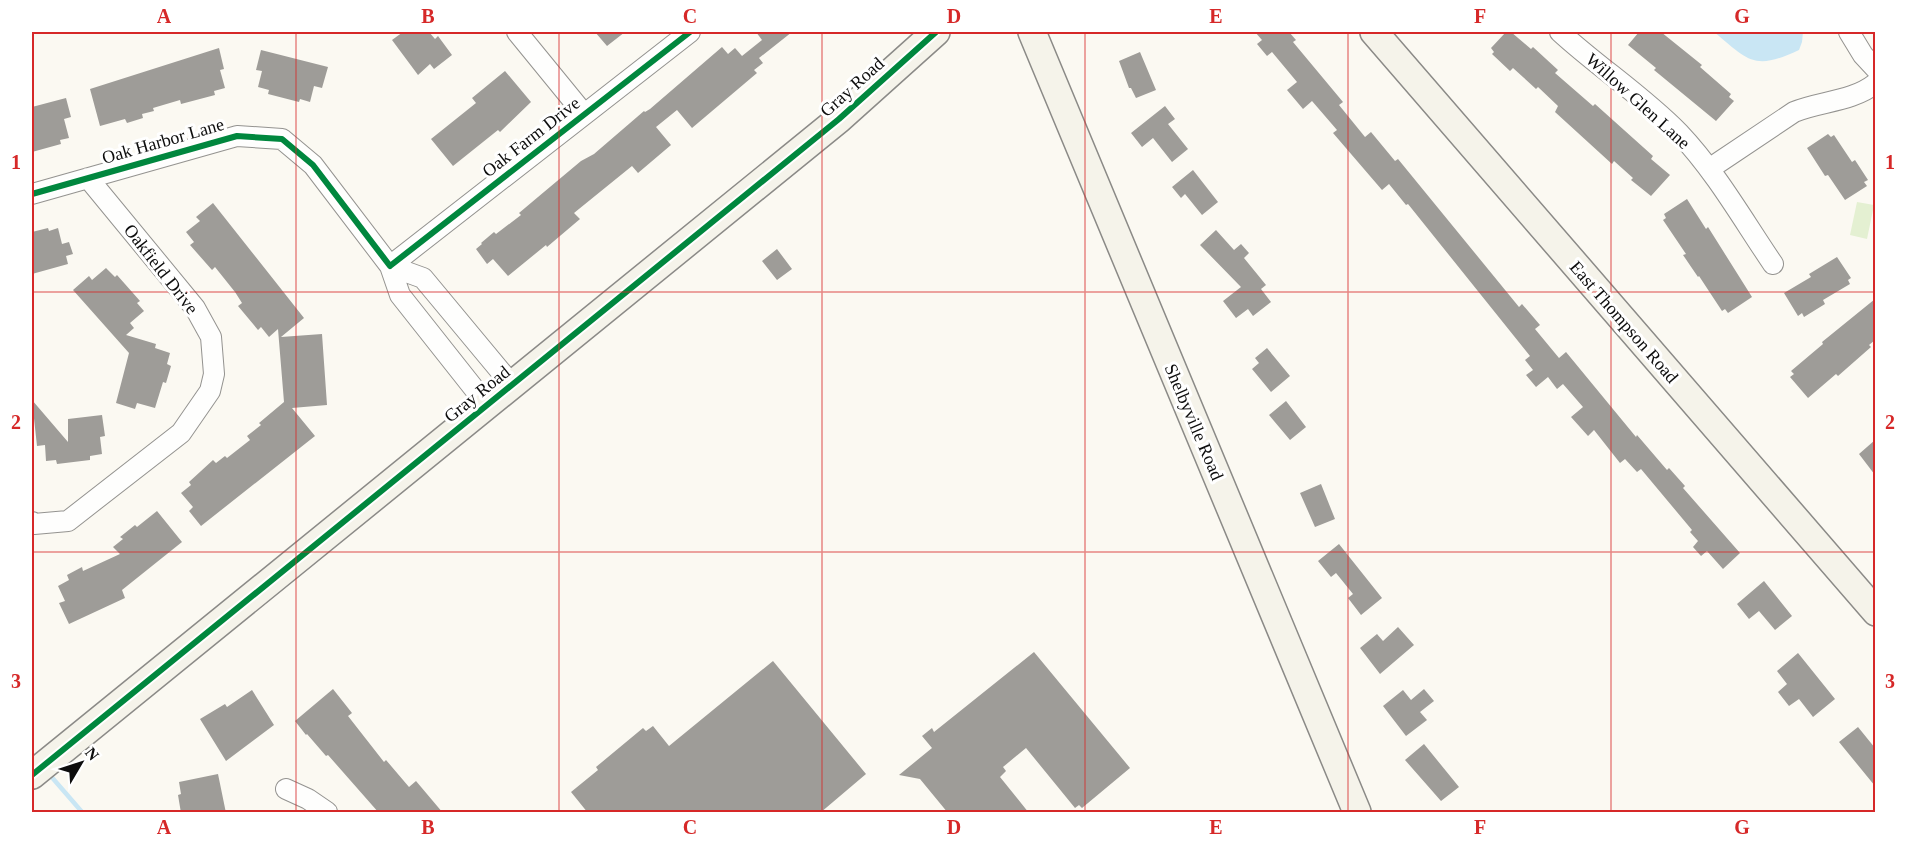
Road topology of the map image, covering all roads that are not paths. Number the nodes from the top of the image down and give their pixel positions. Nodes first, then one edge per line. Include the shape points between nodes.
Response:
1 (517, 32) edge
2 (690, 32) edge
3 (936, 32) edge
4 (1032, 32) edge
5 (1374, 32) edge
6 (1560, 32) edge
7 (1849, 32) edge
8 (1875, 69) edge
9 (1875, 83) edge
10 (584, 114) junction
11 (1708, 170) junction
12 (88, 178) junction
13 (32, 194) edge
14 (1773, 264) dead end
15 (390, 266) junction
16 (512, 385) junction
17 (487, 405) junction
18 (32, 522) edge
19 (1872, 599) edge
20 (38, 769) edge
21 (285, 789) dead end
22 (327, 813) edge
23 (1357, 813) edge

1 - 10 street
2 - 10 street, Oak Farm Drive
3 - 16 main road, Gray Road via 839,120
4 - 23 main road, Shelbyville Road
5 - 19 main road, East Thompson Road
6 - 11 street, Willow Glen Lane via 1676,131
7 - 8 street
9 - 11 street via 1857,95 1794,112
10 - 15 street, Oak Farm Drive
11 - 14 street, Willow Glen Lane
12 - 13 street, Oak Harbor Lane
12 - 15 street, Oak Harbor Lane via 237,136 282,139 313,165
12 - 18 street, Oakfield Drive via 195,308 211,337 214,374 210,391 181,433 68,521
15 - 16 street via 423,278
15 - 17 street, Oak Harbor Lane via 400,295
16 - 17 main road, Gray Road
17 - 20 main road, Gray Road
21 - 22 street via 309,799

